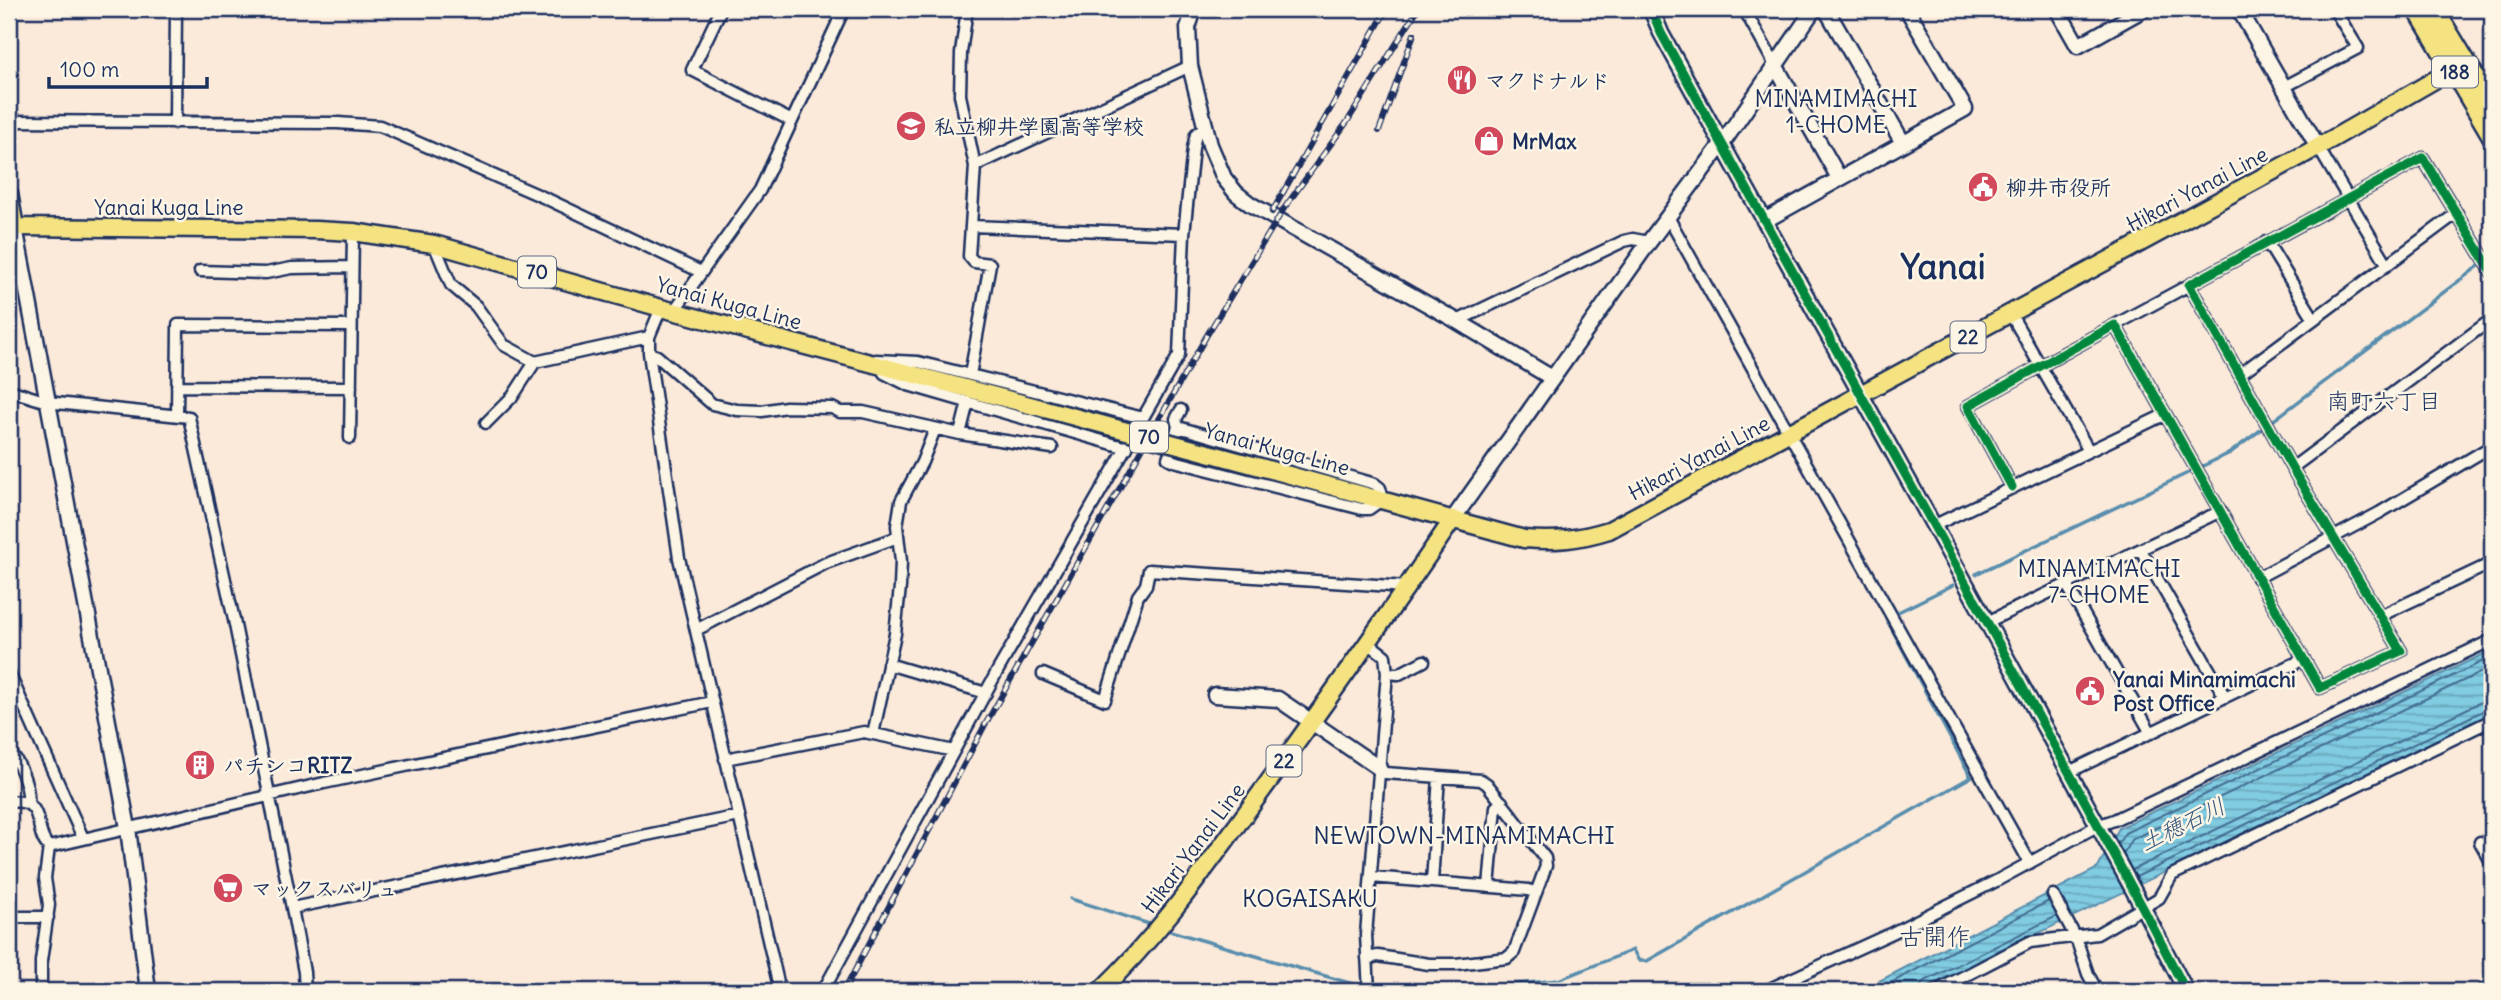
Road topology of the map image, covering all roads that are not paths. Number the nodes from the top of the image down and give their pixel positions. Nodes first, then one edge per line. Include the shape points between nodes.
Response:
1 (176, 9) edge
2 (721, 9) edge
3 (844, 9) edge
4 (967, 9) edge
5 (1194, 9) edge
6 (1651, 9) edge
7 (1744, 9) edge
8 (1814, 9) edge
9 (1826, 9) edge
10 (1907, 9) edge
11 (2057, 9) edge
12 (2141, 9) edge
13 (2239, 9) edge
14 (2334, 9) edge
15 (2417, 9) edge
16 (2434, 9) edge
17 (1775, 65) junction
18 (1190, 66) junction
19 (2460, 66) junction
20 (2284, 87) junction
21 (2492, 105) edge
22 (9, 121) edge
23 (792, 121) junction
24 (175, 124) junction
25 (1206, 126) junction
26 (2492, 136) edge
27 (1903, 143) junction
28 (1721, 144) junction
29 (2318, 147) junction
30 (975, 166) junction
31 (1839, 178) junction
32 (9, 194) edge
33 (2350, 198) junction
34 (2457, 213) junction
35 (1668, 218) junction
36 (1764, 221) junction
37 (971, 226) junction
38 (15, 227) junction
39 (353, 232) junction
40 (1184, 234) junction
41 (1649, 242) junction
42 (2267, 242) junction
43 (434, 244) junction
44 (2387, 264) junction
45 (351, 267) junction
46 (200, 271) dead end
47 (701, 272) junction
48 (2492, 272) edge
49 (2189, 285) junction
50 (668, 309) junction
51 (2010, 313) junction
52 (2314, 319) junction
53 (2492, 319) edge
54 (1457, 321) junction
55 (2115, 325) junction
56 (351, 326) junction
57 (649, 337) junction
58 (649, 353) junction
59 (865, 361) junction
60 (535, 362) junction
61 (2040, 366) junction
62 (2240, 374) junction
63 (970, 375) junction
64 (1552, 378) junction
65 (177, 386) junction
66 (351, 387) junction
67 (9, 390) edge
68 (1860, 395) junction
69 (47, 401) junction
70 (968, 401) junction
71 (1086, 404) junction
72 (1181, 410) dead end
73 (177, 415) junction
74 (2164, 415) junction
75 (1143, 418) junction
76 (486, 423) dead end
77 (1178, 427) junction
78 (935, 429) junction
79 (960, 433) junction
80 (1079, 433) junction
81 (1789, 433) junction
82 (350, 438) dead end
83 (2492, 446) edge
84 (1052, 448) dead end
85 (1127, 448) junction
86 (2089, 451) junction
87 (2292, 468) junction
88 (2012, 487) junction
89 (1383, 499) junction
90 (2221, 511) junction
91 (1453, 519) junction
92 (1933, 526) junction
93 (2334, 536) junction
94 (898, 537) junction
95 (2141, 550) junction
96 (2492, 564) edge
97 (2257, 578) junction
98 (2067, 585) junction
99 (1407, 587) junction
100 (2380, 616) junction
101 (1987, 622) junction
102 (696, 630) junction
103 (2492, 640) edge
104 (1367, 642) junction
105 (2304, 659) junction
106 (1424, 661) dead end
107 (888, 664) junction
108 (9, 673) edge
109 (1387, 673) junction
110 (1043, 674) dead end
111 (985, 693) junction
112 (1215, 695) dead end
113 (2225, 697) junction
114 (712, 702) junction
115 (2492, 720) edge
116 (1313, 721) junction
117 (2151, 733) junction
118 (873, 734) junction
119 (9, 751) edge
120 (954, 751) junction
121 (725, 759) junction
122 (1379, 768) junction
123 (2068, 772) junction
124 (1439, 777) junction
125 (269, 795) junction
126 (9, 802) edge
127 (1502, 802) junction
128 (28, 804) junction
129 (738, 817) junction
130 (2097, 826) junction
131 (128, 828) junction
132 (83, 838) junction
133 (2480, 842) dead end
134 (49, 847) junction
135 (2030, 863) junction
136 (2492, 863) edge
137 (1371, 877) junction
138 (1432, 882) junction
139 (1489, 887) junction
140 (1536, 893) junction
141 (2053, 895) dead end
142 (292, 908) junction
143 (2144, 908) junction
144 (9, 917) edge
145 (47, 917) junction
146 (2076, 938) junction
147 (1367, 958) junction
148 (2492, 985) edge
149 (1369, 988) edge
150 (41, 991) edge
151 (148, 991) edge
152 (305, 991) edge
153 (780, 991) edge
154 (823, 991) edge
155 (1100, 991) edge
156 (1765, 991) edge
157 (1936, 991) edge
158 (2097, 991) edge
159 (2186, 991) edge
160 (2482, 991) edge

1 - 24 street
2 - 23 street via 692,70
3 - 23 street
4 - 30 street via 960,94
5 - 18 street via 1188,28
6 - 28 street
7 - 17 street
8 - 17 street
9 - 27 street
10 - 27 street via 1965,109
11 - 12 street via 2078,46
13 - 20 street
14 - 20 street via 2358,48
15 - 19 highway, 188
16 - 19 highway, 188
17 - 28 street
17 - 31 street
18 - 25 street
18 - 30 street
19 - 21 highway, 188
19 - 26 highway, 188
19 - 29 main road, Hikari Yanai Line / 22
20 - 29 street
22 - 24 street
23 - 47 street via 760,190
24 - 47 street via 380,126
25 - 40 street via 1196,134 1193,148
25 - 54 street via 1224,178 1250,204
27 - 31 street
28 - 35 street
28 - 36 street
29 - 33 street
29 - 51 main road, Hikari Yanai Line / 22
30 - 37 street
31 - 36 street
32 - 38 main road
33 - 34 street via 2423,158
33 - 42 street
33 - 44 street
34 - 44 street
34 - 48 street
35 - 41 street
35 - 81 street
36 - 68 street
37 - 40 street
37 - 63 street via 969,256 974,262 990,264
38 - 39 main road, Yanai Kuga Line / 70
38 - 69 street
39 - 43 main road, Yanai Kuga Line / 70
39 - 45 street
40 - 75 street via 1179,355
41 - 54 street via 1624,241
41 - 64 street
42 - 49 street
42 - 52 street
43 - 50 main road, Yanai Kuga Line / 70
43 - 60 street via 451,285 476,306 504,345
44 - 52 street
45 - 46 street via 266,273
45 - 56 street
47 - 50 street
49 - 55 street
49 - 62 street
50 - 57 street
50 - 59 main road, Yanai Kuga Line / 70
51 - 61 street
51 - 68 main road, Hikari Yanai Line / 22
52 - 62 street
53 - 87 street
54 - 64 street
55 - 61 street
55 - 74 street
56 - 65 street via 178,325
56 - 66 street
57 - 58 street
57 - 60 street
58 - 78 street via 712,404 737,411 832,408
58 - 102 street via 679,558
59 - 63 street via 918,362
59 - 70 street via 908,385
59 - 89 main road, Yanai Kuga Line / 70, bridge
60 - 76 street via 513,396
61 - 86 street
61 - 88 street via 1968,406
62 - 87 street
63 - 71 street
64 - 91 street
65 - 66 street
65 - 73 street
66 - 82 street
67 - 69 street
68 - 81 main road, Hikari Yanai Line / 22
68 - 92 street
69 - 73 street
69 - 131 street
70 - 79 street
70 - 80 street
71 - 75 street
71 - 80 street
72 - 77 street
73 - 125 street via 189,417
74 - 86 street
74 - 90 street
75 - 85 street
77 - 89 street via 1375,484
77 - 89 street via 1168,458 1174,461 1362,509
78 - 79 street
78 - 94 street via 901,501
79 - 84 street
80 - 85 street
81 - 91 main road, Hikari Yanai Line / 22 via 1620,524 1588,536 1550,541 1524,538
81 - 135 street
83 - 93 street
85 - 111 street
86 - 88 street
87 - 93 street
88 - 92 street
89 - 91 main road, Yanai Kuga Line / 70
90 - 95 street
90 - 97 street
91 - 99 main road, Hikari Yanai Line / 22
92 - 101 street
93 - 97 street
93 - 100 street
94 - 102 street via 826,564
94 - 107 street via 900,587
95 - 98 street
95 - 113 street
96 - 100 street
97 - 105 street
98 - 101 street
98 - 117 street
99 - 104 main road, Hikari Yanai Line / 22
99 - 110 street via 1149,569 1105,700
100 - 105 street via 2401,651 2320,688
101 - 123 street
102 - 114 street
103 - 130 street
104 - 109 street via 1385,656
104 - 116 main road, Hikari Yanai Line / 22
105 - 113 street
106 - 109 street via 1399,674
107 - 111 street
107 - 118 street
108 - 132 street
109 - 122 street
111 - 120 street
112 - 116 street via 1278,699
113 - 117 street
114 - 121 street
114 - 125 street
115 - 143 street via 2172,875 2159,898
116 - 122 street
116 - 155 main road, Hikari Yanai Line / 22 via 1160,928
117 - 123 street
118 - 120 street
118 - 121 street
119 - 128 street via 17,761
120 - 154 street
121 - 129 street
122 - 124 street
122 - 137 street
123 - 130 street
124 - 127 street via 1481,780
124 - 138 street
125 - 131 street
125 - 142 street
126 - 128 street
127 - 139 street via 1496,807
127 - 140 street via 1545,858
128 - 134 street via 40,820
129 - 142 street
129 - 153 street
130 - 135 street
130 - 143 street
131 - 132 street
131 - 151 street
132 - 134 street
133 - 136 street
134 - 145 street
135 - 156 street
137 - 138 street
137 - 147 street
138 - 139 street
139 - 140 street
140 - 147 street via 1514,952 1507,958 1429,964
141 - 146 street
142 - 152 street
143 - 146 street via 2097,934
143 - 159 street
144 - 145 street
145 - 150 street
146 - 157 street via 2030,942
146 - 158 street
147 - 149 street
148 - 160 street

